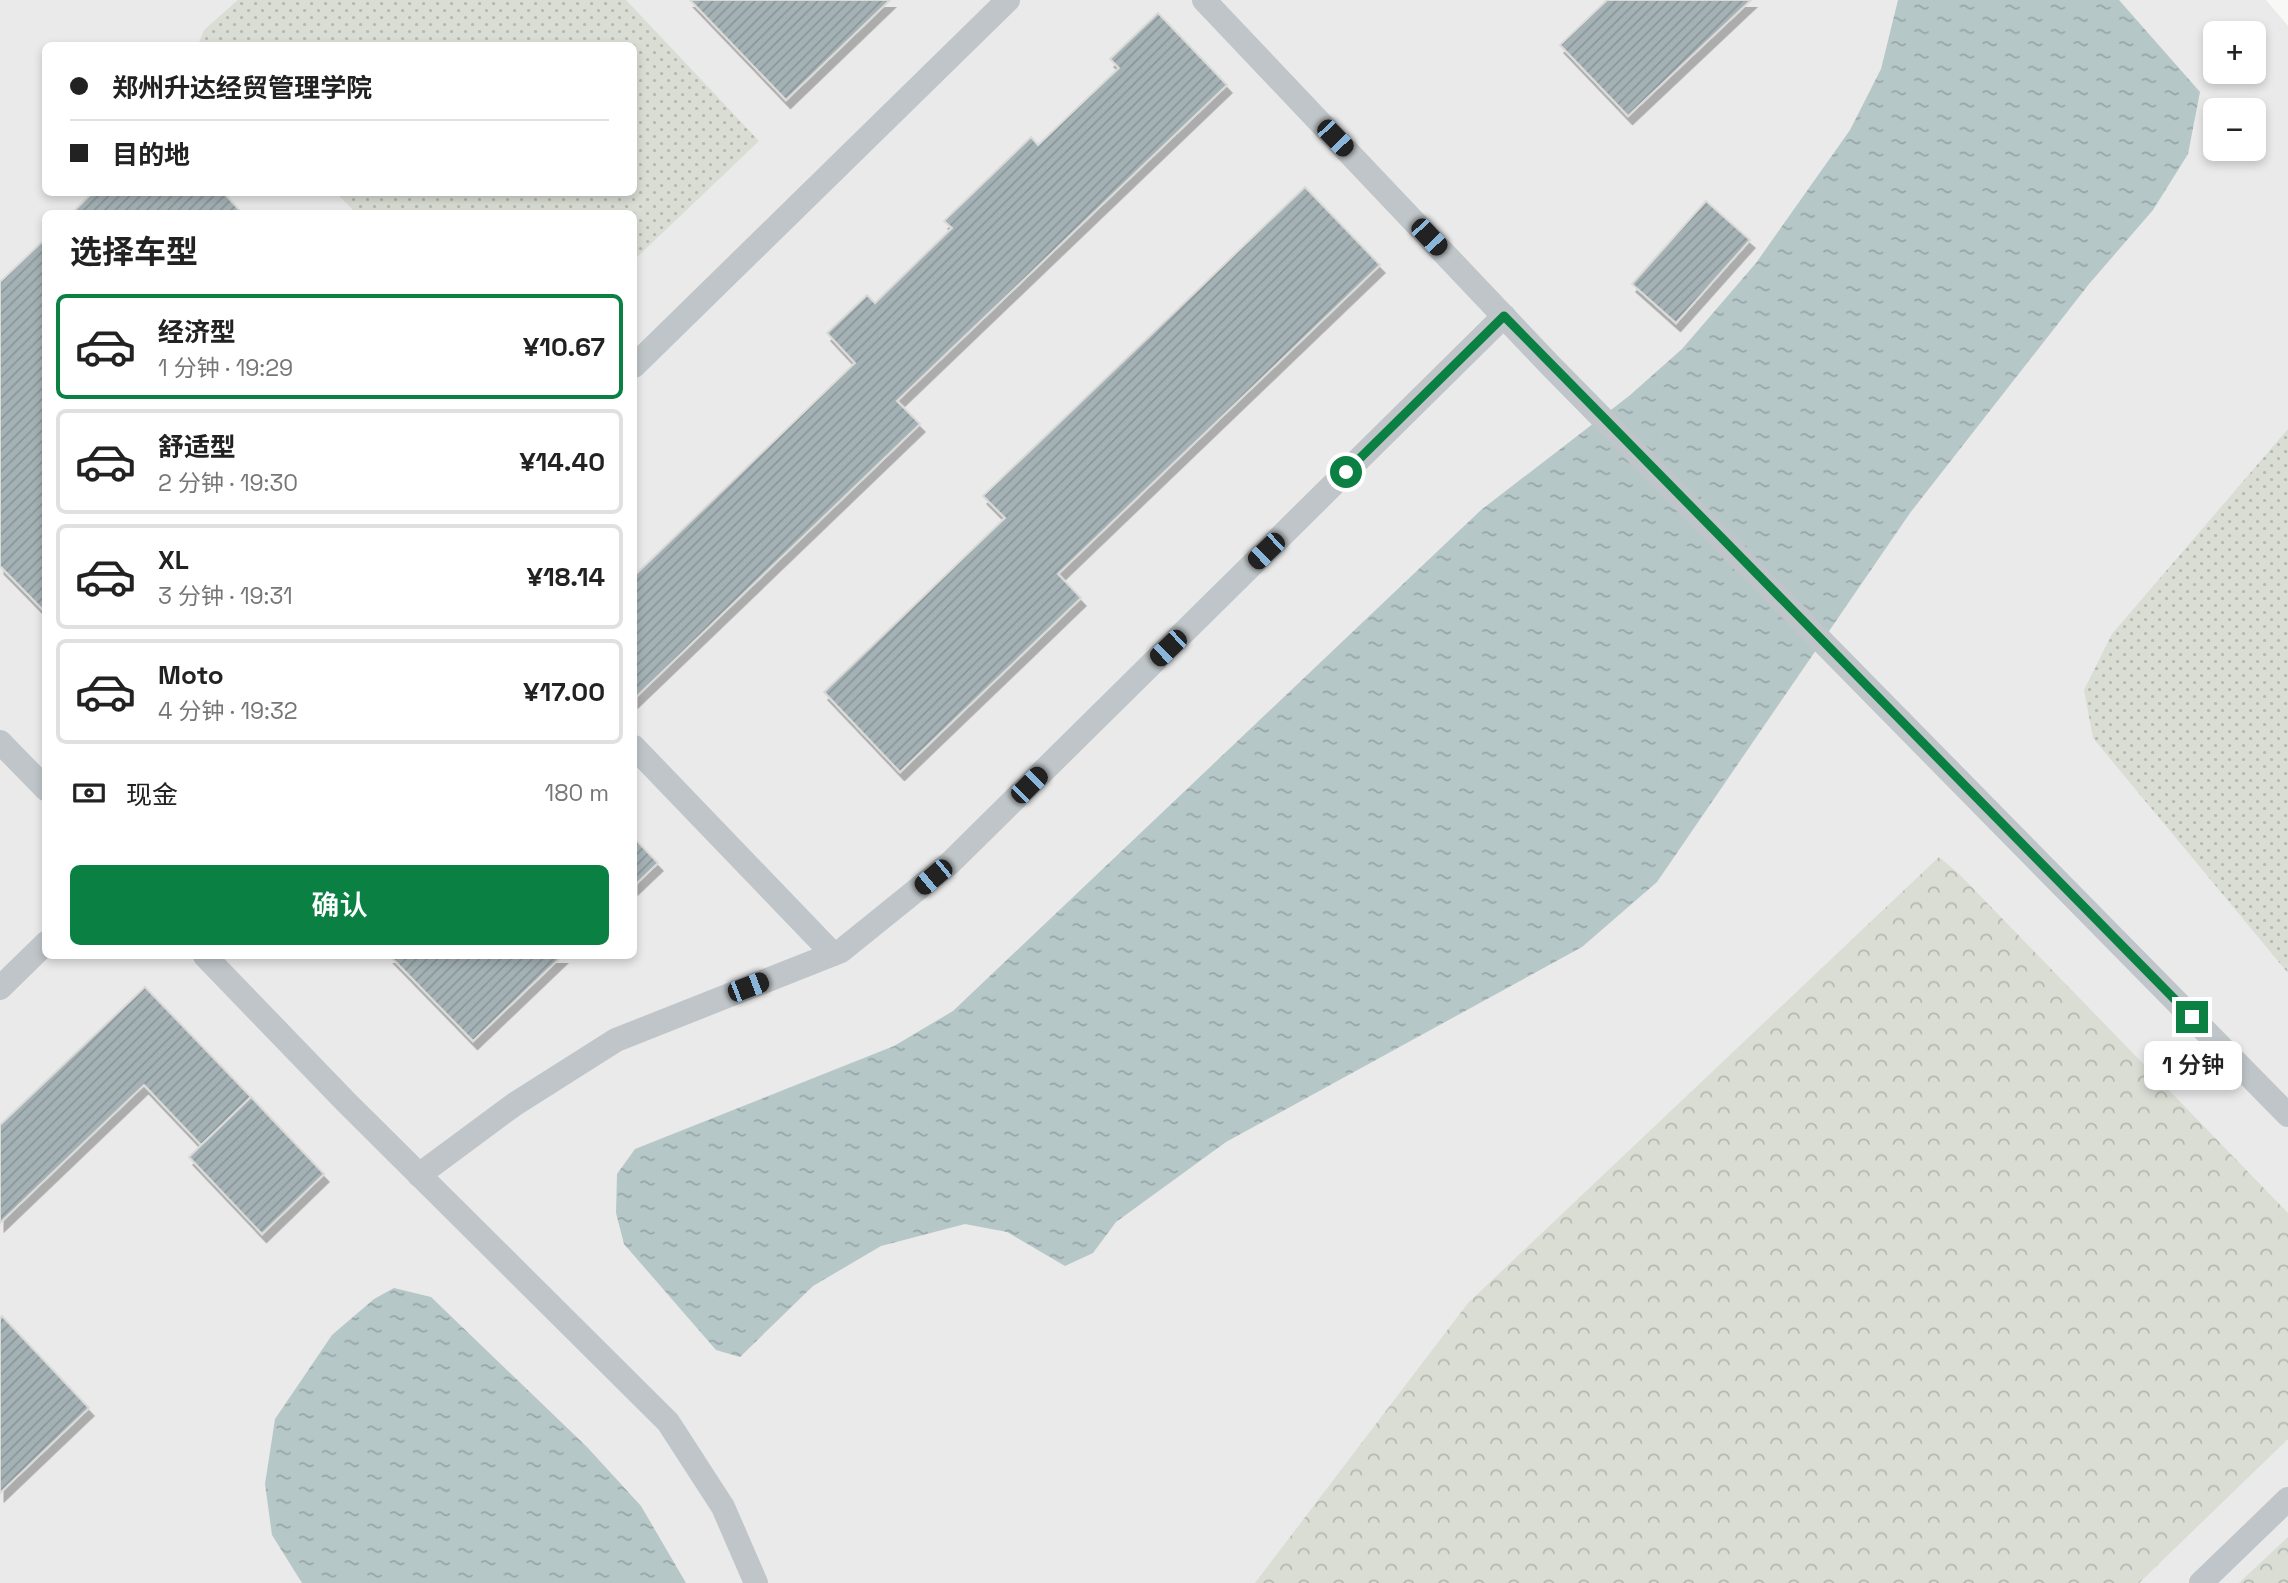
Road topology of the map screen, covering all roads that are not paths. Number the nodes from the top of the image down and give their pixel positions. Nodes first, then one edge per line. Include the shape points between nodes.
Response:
1 (1007, 0) edge
2 (1204, 0) edge
3 (1504, 316) junction
4 (637, 363) edge
5 (0, 742) edge
6 (637, 750) edge
7 (42, 785) edge
8 (42, 947) edge
9 (833, 954) junction
10 (208, 959) edge
11 (0, 988) edge
12 (2288, 1115) edge
13 (419, 1175) junction
14 (2288, 1499) edge
15 (756, 1583) edge
16 (2201, 1583) edge

1 - 4 lane
2 - 3 lane
3 - 9 lane via 950,863
3 - 12 lane
5 - 7 lane
6 - 9 lane
8 - 11 lane
9 - 13 lane via 616,1040 515,1104
10 - 13 lane
13 - 15 lane via 668,1422 723,1507
14 - 16 lane

